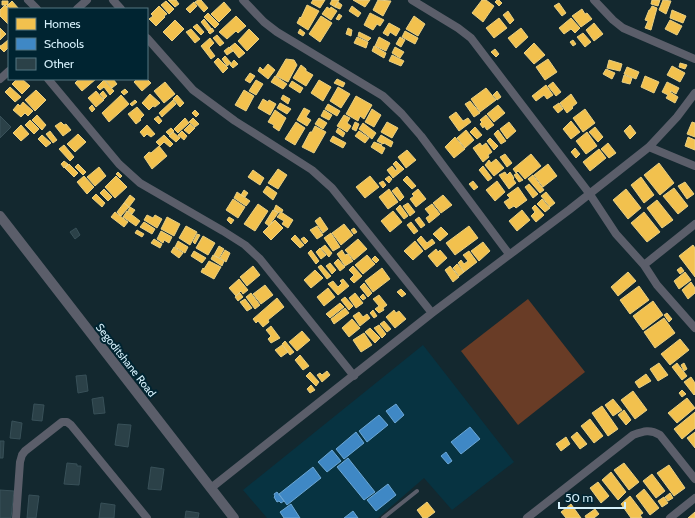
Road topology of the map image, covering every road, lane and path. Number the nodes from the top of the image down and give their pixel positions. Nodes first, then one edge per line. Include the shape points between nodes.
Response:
1 (28, 0) edge
2 (87, 0) edge
3 (113, 0) edge
4 (243, 0) edge
5 (412, 0) edge
6 (594, 0) edge
7 (36, 8) edge
8 (78, 8) edge
9 (120, 8) edge
10 (148, 39) edge
11 (695, 59) edge
12 (8, 72) edge
13 (0, 79) edge
14 (49, 80) edge
15 (694, 97) edge
16 (649, 147) junction
17 (695, 166) edge
18 (589, 193) junction
19 (0, 216) edge
20 (695, 224) edge
21 (509, 254) junction
22 (644, 265) junction
23 (432, 313) junction
24 (695, 328) edge
25 (354, 376) junction
26 (695, 479) edge
27 (212, 488) junction
28 (417, 491) dead end
29 (695, 498) edge
30 (16, 518) edge
31 (147, 518) edge
32 (234, 518) edge
33 (383, 518) edge
34 (527, 518) edge
35 (670, 518) edge

1 - 7 street
2 - 8 street
3 - 9 street
4 - 21 street via 277,32 383,96 402,114
5 - 18 street via 471,38
6 - 11 street via 623,28
10 - 23 street via 193,90 235,121 312,170 332,188
12 - 13 street
14 - 25 street via 119,164 140,183 245,245 260,259
15 - 16 street
16 - 17 street
16 - 18 street
18 - 21 street
18 - 22 street via 616,234
19 - 27 street, Segoditshane Road
20 - 22 street
21 - 23 street
22 - 24 street via 658,286
23 - 25 street
25 - 27 street
26 - 34 street via 660,435 646,430 633,435
27 - 32 street, Segoditshane Road
28 - 33 lane
29 - 35 street
30 - 31 street via 22,455 25,450 64,422 72,425

